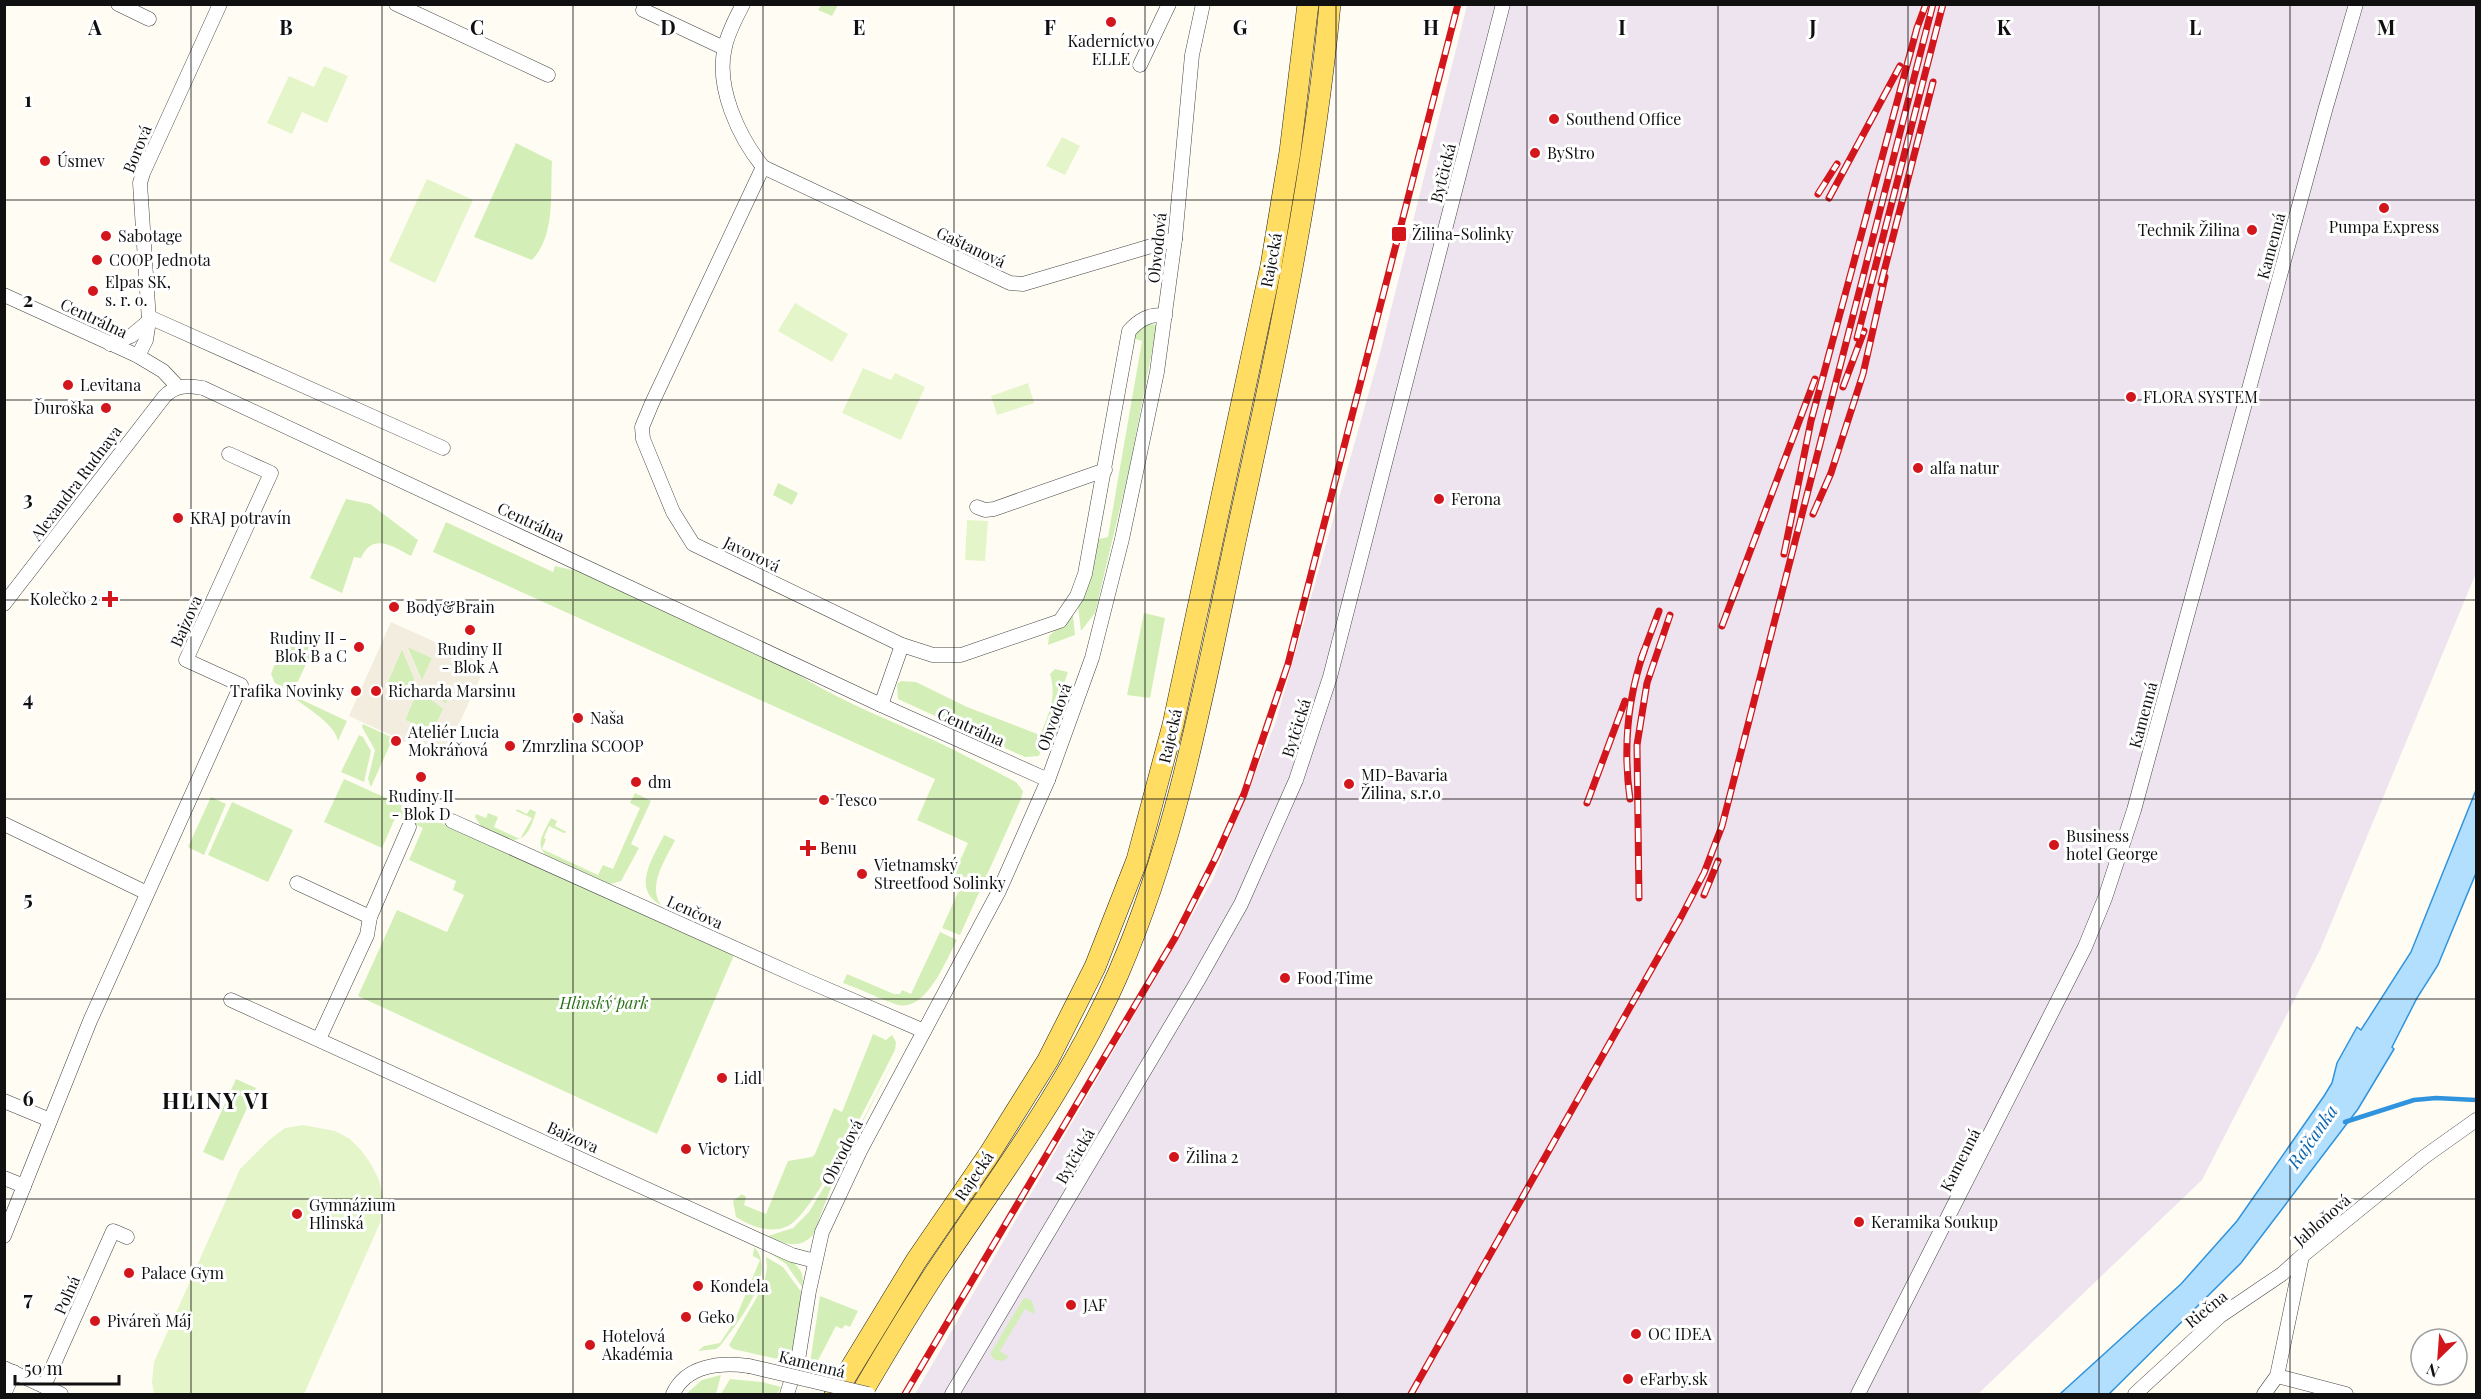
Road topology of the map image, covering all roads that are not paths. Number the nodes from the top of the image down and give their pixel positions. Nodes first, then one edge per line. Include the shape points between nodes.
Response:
1 (118, 4) edge
2 (220, 4) edge
3 (396, 4) edge
4 (742, 4) edge
5 (1169, 4) edge
6 (1203, 4) edge
7 (1308, 4) edge
8 (1330, 4) edge
9 (1503, 4) edge
10 (2356, 4) edge
11 (643, 10) dead end
12 (149, 19) dead end
13 (724, 48) junction
14 (1140, 65) dead end
15 (548, 75) dead end
16 (763, 167) junction
17 (1175, 239) junction
18 (4, 295) edge
19 (1166, 316) junction
20 (149, 319) junction
21 (110, 344) junction
22 (138, 356) junction
23 (178, 387) junction
24 (442, 447) dead end
25 (229, 454) dead end
26 (1105, 470) junction
27 (977, 507) dead end
28 (4, 604) edge
29 (902, 645) junction
30 (881, 705) junction
31 (1048, 780) junction
32 (452, 821) dead end
33 (4, 824) edge
34 (409, 827) dead end
35 (297, 883) dead end
36 (147, 893) junction
37 (370, 916) junction
38 (231, 1000) dead end
39 (924, 1031) junction
40 (319, 1040) junction
41 (4, 1101) edge
42 (50, 1120) junction
43 (2476, 1120) edge
44 (4, 1178) edge
45 (24, 1186) junction
46 (4, 1236) edge
47 (127, 1237) dead end
48 (2302, 1256) junction
49 (815, 1261) junction
50 (9, 1370) edge
51 (2277, 1376) junction
52 (44, 1386) junction
53 (4, 1394) edge
54 (61, 1395) edge
55 (673, 1395) edge
56 (787, 1395) edge
57 (835, 1395) edge
58 (861, 1395) edge
59 (868, 1395) edge
60 (952, 1395) edge
61 (1857, 1395) edge
62 (2135, 1395) edge
63 (2264, 1395) edge
64 (2346, 1395) edge

1 - 12 street
2 - 20 street, Borová via 140,183
3 - 15 street
4 - 13 street, Gaštanová
5 - 14 street
6 - 17 street, Obvodová via 1192,55
7 - 57 main road, Rajecká via 1271,266 1173,725 1137,860 1095,966 1048,1060 899,1287
8 - 58 main road, Rajecká via 1293,272 1194,732 1159,867 1117,975 1068,1071 1007,1170 897,1332
9 - 60 street, Bytčická via 1330,677 1296,780 1219,944
10 - 61 street, Kamenná via 2134,810 2105,898 2040,1038
11 - 13 street
13 - 16 street, Gaštanová via 724,87 746,146
16 - 17 street, Gaštanová via 1010,283 1023,284
16 - 29 street, Javorová via 652,404 642,427 643,439 673,512 693,544
17 - 19 street, Obvodová
18 - 21 street, Centrálna
19 - 26 street, Javorová via 1156,314 1139,321 1129,331
19 - 31 street, Obvodová via 1142,450 1104,612 1079,698
20 - 21 street via 131,336
20 - 22 street, Borová via 146,340
20 - 24 street
21 - 22 street, Centrálna
22 - 23 street, Centrálna via 163,371
23 - 28 street, Alexandra Rudnaya via 150,413
23 - 30 street, Centrálna via 203,388 219,394
25 - 36 street, Bajzova via 271,473 186,660 241,685
26 - 27 street via 994,509
26 - 29 street, Javorová via 1085,574 1077,596 1060,621 961,655 933,655
29 - 30 street
30 - 31 street, Centrálna
31 - 39 street, Obvodová via 986,918
32 - 39 street, Lenčova
33 - 36 street
34 - 37 street
35 - 37 street
36 - 42 street, Bajzova
37 - 40 street via 367,935
38 - 40 street, Bajzova
39 - 49 street, Obvodová via 835,1202
40 - 49 street, Bajzova via 772,1246
41 - 42 street
42 - 45 street, Bajzova
43 - 48 street, Jabloňová via 2424,1156
44 - 45 street
45 - 46 street, Bajzova
47 - 52 street, Poľná via 113,1231
48 - 51 street, Jabloňová
48 - 62 street, Riečna via 2220,1316
49 - 56 street, Obvodová via 798,1360
50 - 52 street
50 - 53 street
51 - 63 street, Jabloňová
51 - 64 street
52 - 54 street
55 - 59 street, Kamenná, bridge via 683,1380 723,1364 749,1366

